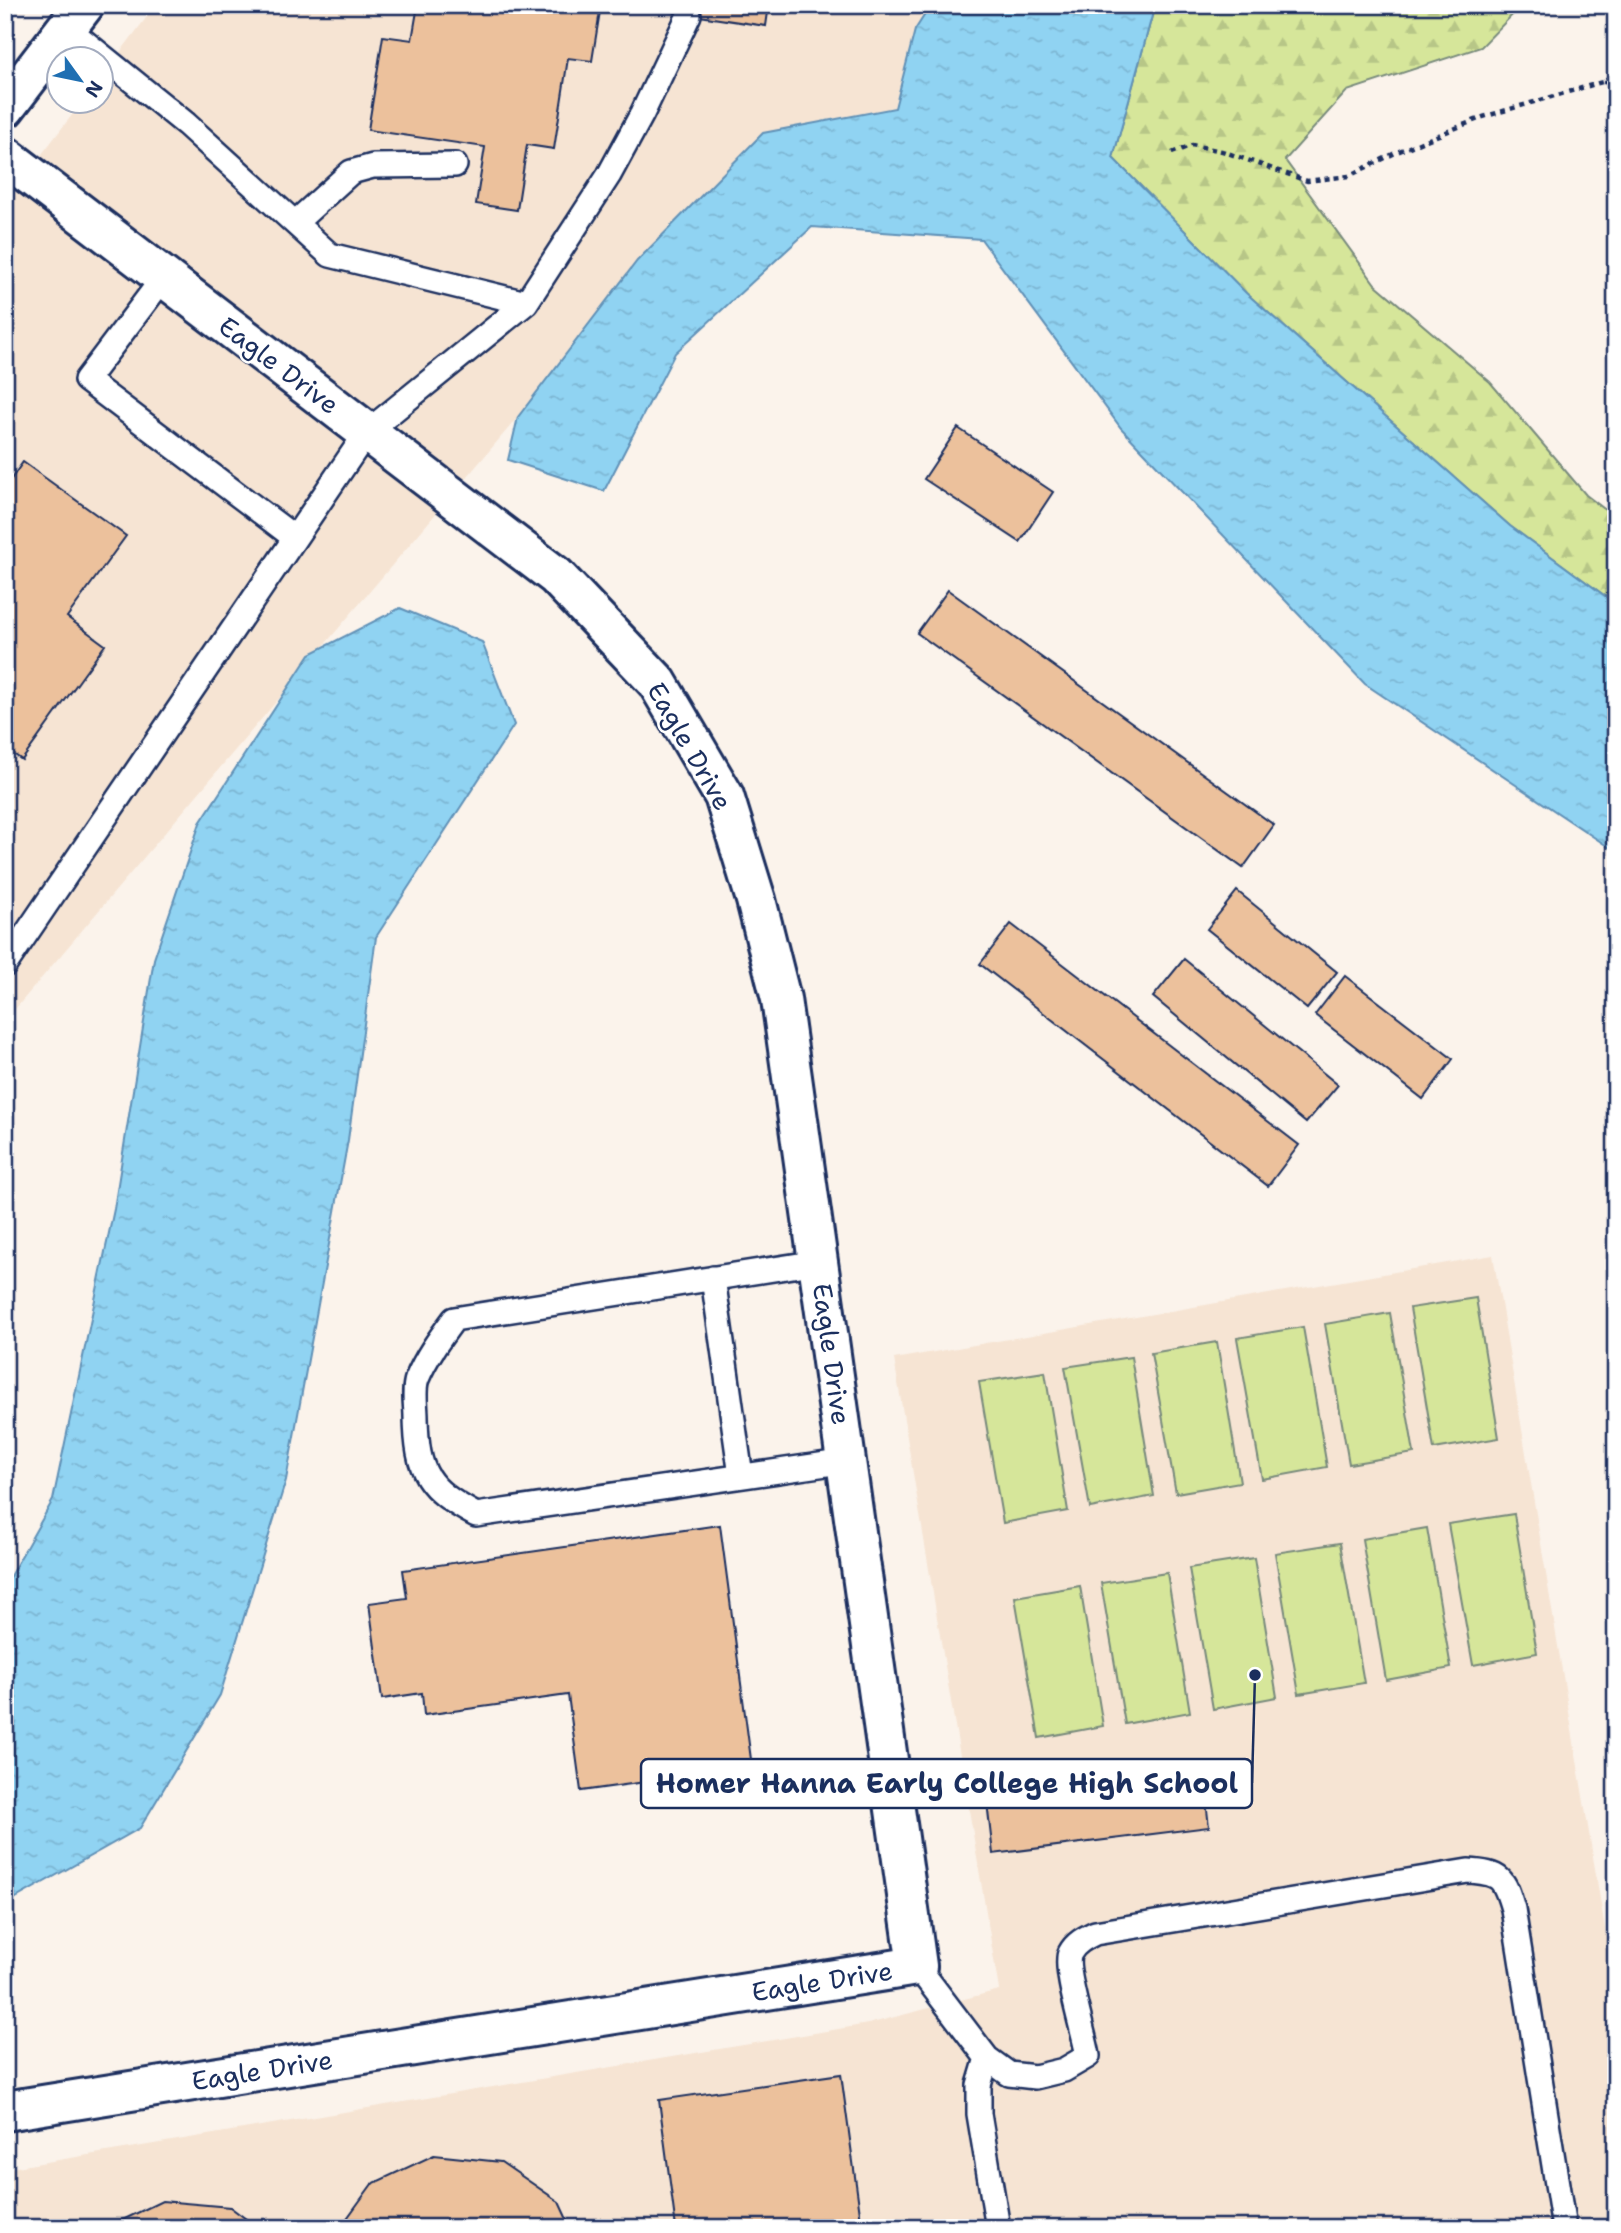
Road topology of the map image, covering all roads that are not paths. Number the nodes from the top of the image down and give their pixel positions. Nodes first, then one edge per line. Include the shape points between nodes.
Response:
1 (689, 15) dead end
2 (75, 16) edge
3 (5, 108) edge
4 (5, 156) edge
5 (454, 165) dead end
6 (296, 222) junction
7 (163, 277) junction
8 (526, 303) junction
9 (368, 432) junction
10 (295, 538) junction
11 (5, 965) edge
12 (818, 1262) junction
13 (713, 1278) junction
14 (847, 1461) junction
15 (741, 1476) junction
16 (917, 1966) junction
17 (988, 2058) junction
18 (5, 2111) edge
19 (998, 2228) edge
20 (1564, 2228) edge

1 - 8 lane via 609,175
2 - 3 street
2 - 6 lane
4 - 7 street, Eagle Drive
5 - 6 lane via 373,166 351,172
6 - 8 lane via 330,255
7 - 9 street, Eagle Drive
7 - 10 lane via 86,380
8 - 9 lane
9 - 10 lane
9 - 12 street, Eagle Drive via 556,576 657,682 724,796 781,999
10 - 11 lane
12 - 13 lane
12 - 14 street, Eagle Drive
13 - 15 lane
13 - 15 lane via 454,1319 415,1382 416,1448 427,1480 450,1501 476,1515
14 - 15 lane
14 - 16 street, Eagle Drive
16 - 17 lane
16 - 18 street, Eagle Drive
17 - 19 lane via 979,2085 979,2114
17 - 20 lane via 1009,2074 1035,2077 1063,2070 1088,2056 1069,1955 1080,1941 1095,1933 1468,1871 1491,1873 1506,1885 1513,1909

